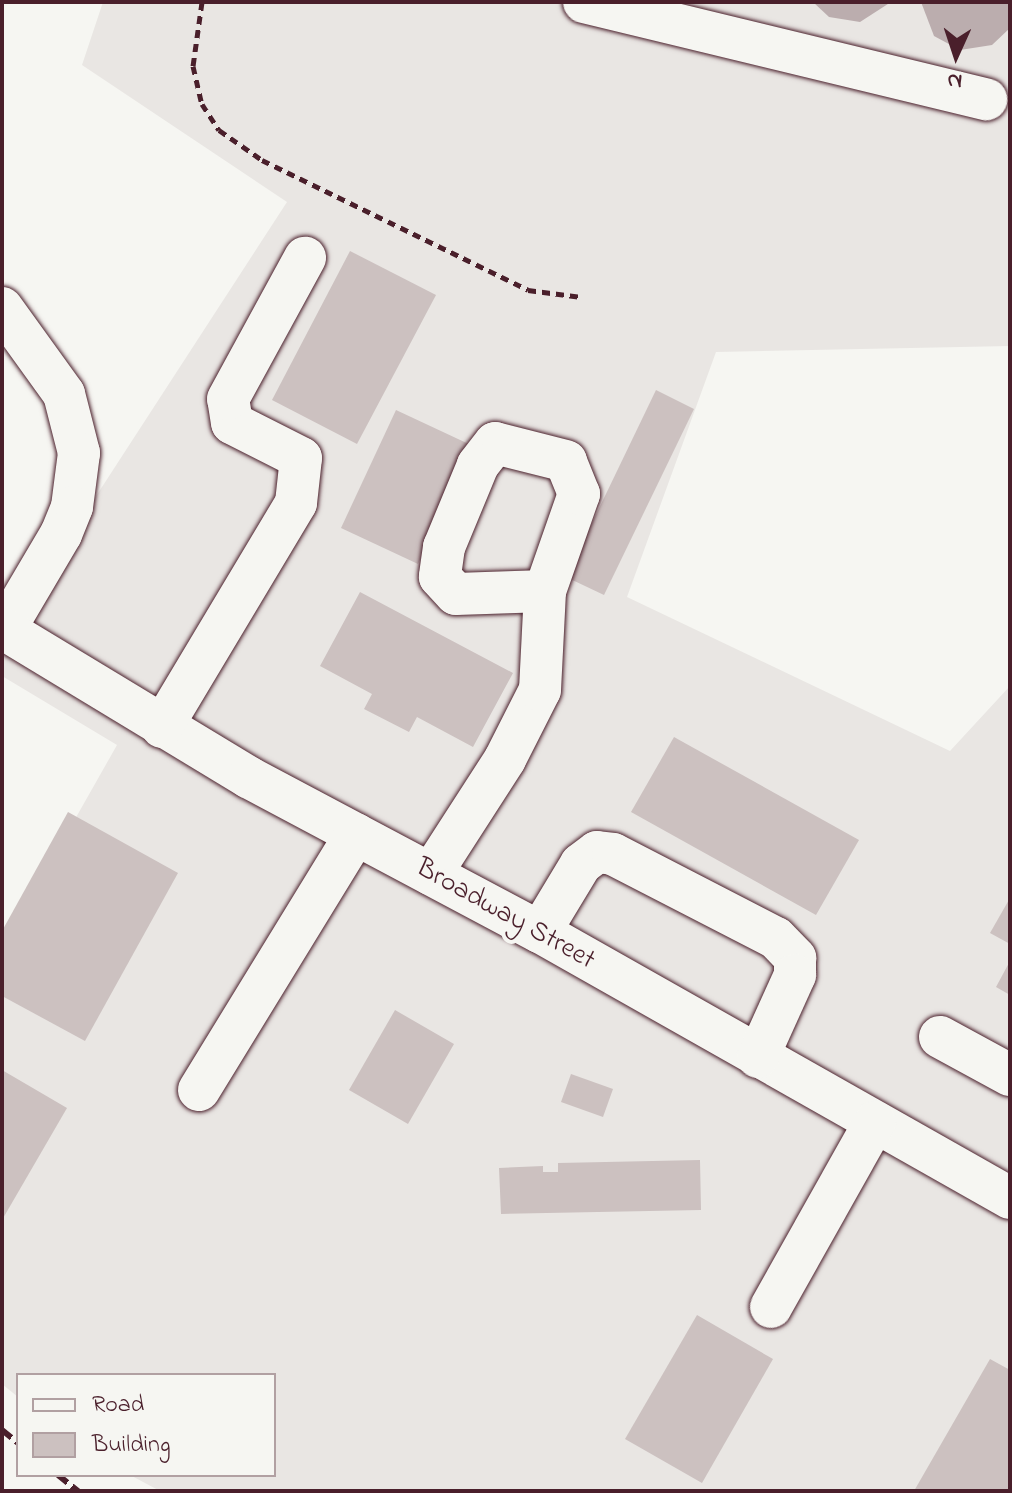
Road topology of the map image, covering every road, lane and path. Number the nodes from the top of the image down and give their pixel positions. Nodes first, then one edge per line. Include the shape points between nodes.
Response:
1 (202, 2) edge
2 (584, 2) edge
3 (986, 99) dead end
4 (305, 258) dead end
5 (582, 297) dead end
6 (2, 308) edge
7 (545, 591) dead end
8 (3, 628) edge
9 (162, 727) junction
10 (356, 834) junction
11 (431, 874) junction
12 (540, 932) junction
13 (940, 1037) dead end
14 (758, 1057) junction
15 (1010, 1075) edge
16 (199, 1090) dead end
17 (875, 1122) junction
18 (1010, 1198) edge
19 (771, 1307) dead end

1 - 5 path via 193,66 202,104 219,130 262,160 528,290
2 - 3 street
4 - 9 street via 228,399 232,423 301,458 296,503
6 - 8 street via 64,394 79,453 72,507 61,534
7 - 11 street via 540,690 505,759
8 - 9 street, Broadway Street
9 - 10 street, Broadway Street
10 - 11 street, Broadway Street
10 - 16 street
11 - 12 street, Broadway Street
12 - 14 street, Broadway Street
12 - 14 street via 581,864 597,852 613,854 776,938 795,958 795,975
13 - 15 street
14 - 17 street, Broadway Street
17 - 18 street, Broadway Street
17 - 19 street

